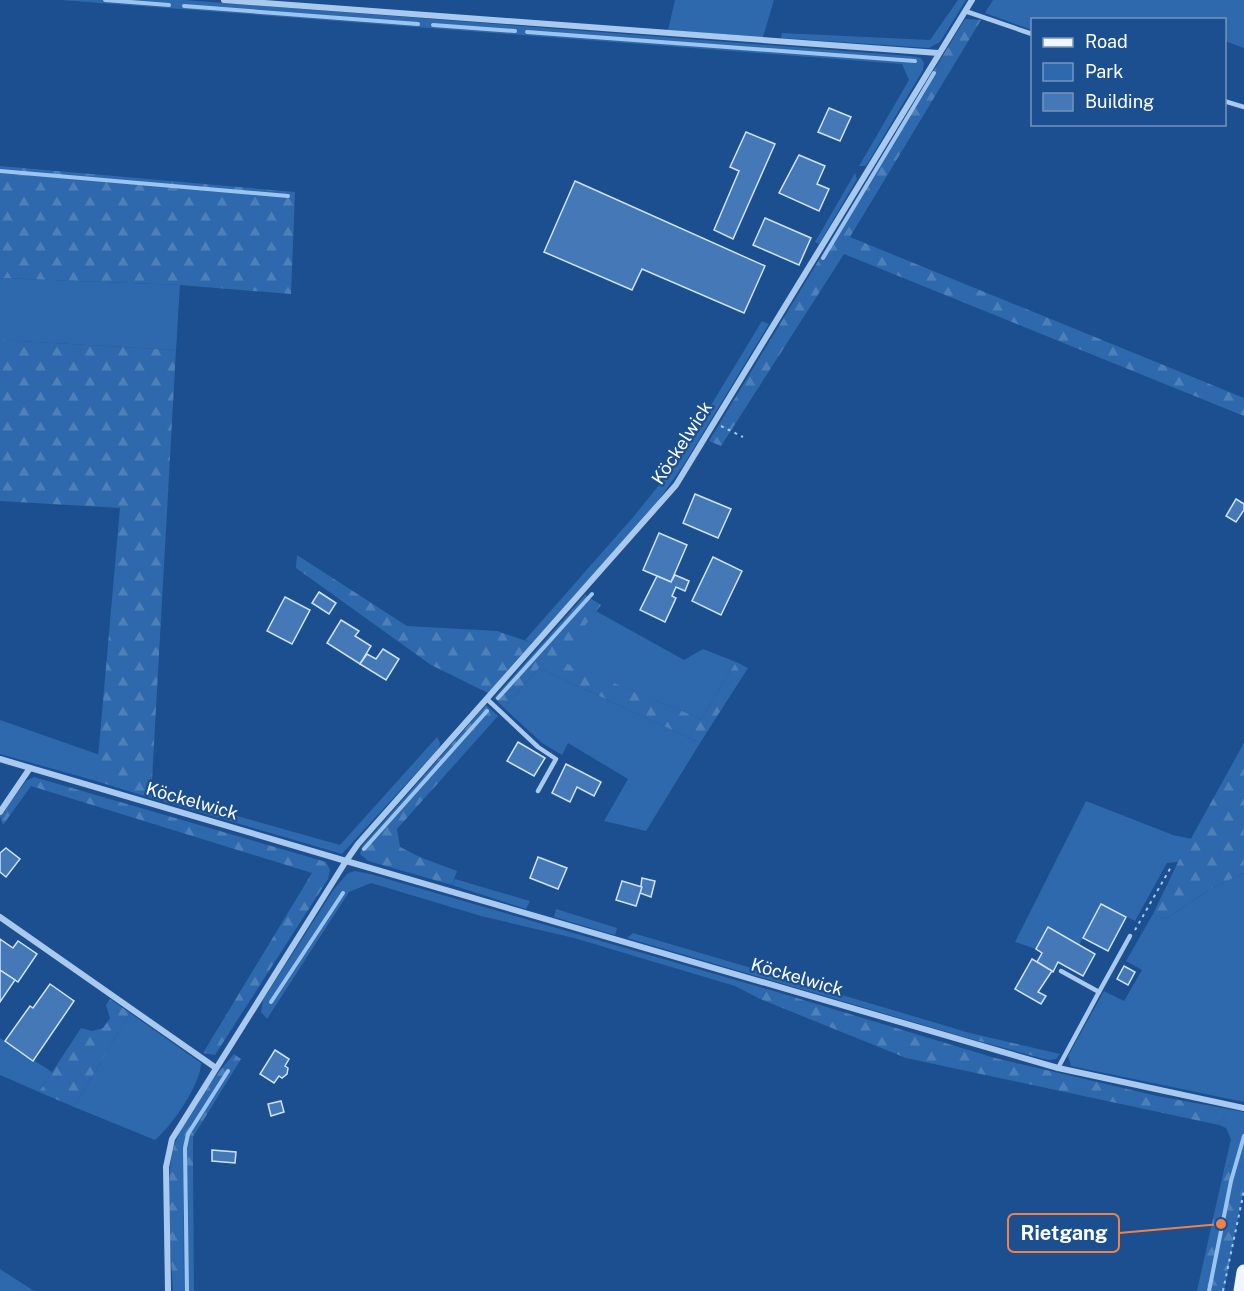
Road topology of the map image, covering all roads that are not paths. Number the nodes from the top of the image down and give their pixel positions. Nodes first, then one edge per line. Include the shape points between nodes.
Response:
1 (224, 0) edge
2 (972, 0) edge
3 (965, 11) junction
4 (1031, 34) edge
5 (938, 53) junction
6 (1226, 102) edge
7 (1244, 107) edge
8 (488, 700) junction
9 (0, 759) edge
10 (30, 768) junction
11 (538, 791) dead end
12 (0, 812) edge
13 (346, 861) junction
14 (0, 917) edge
15 (1130, 936) road end
16 (1061, 971) dead end
17 (1100, 992) junction
18 (216, 1068) junction
19 (1058, 1068) junction
20 (1244, 1108) edge
21 (1244, 1272) edge
22 (168, 1291) edge
23 (1240, 1291) edge

1 - 5 street
2 - 3 street, Köckelwick
3 - 4 lane
3 - 5 street, Köckelwick
5 - 8 street, Köckelwick via 676,485
6 - 7 lane
8 - 11 lane via 556,759
8 - 13 street, Köckelwick
9 - 10 street, Köckelwick
10 - 12 street
10 - 13 street, Köckelwick
13 - 18 street, Köckelwick
13 - 19 street, Köckelwick
14 - 18 street
15 - 17 lane
16 - 17 lane
17 - 19 lane
18 - 22 street, Köckelwick via 169,1148
19 - 20 street, Köckelwick
21 - 23 main road

